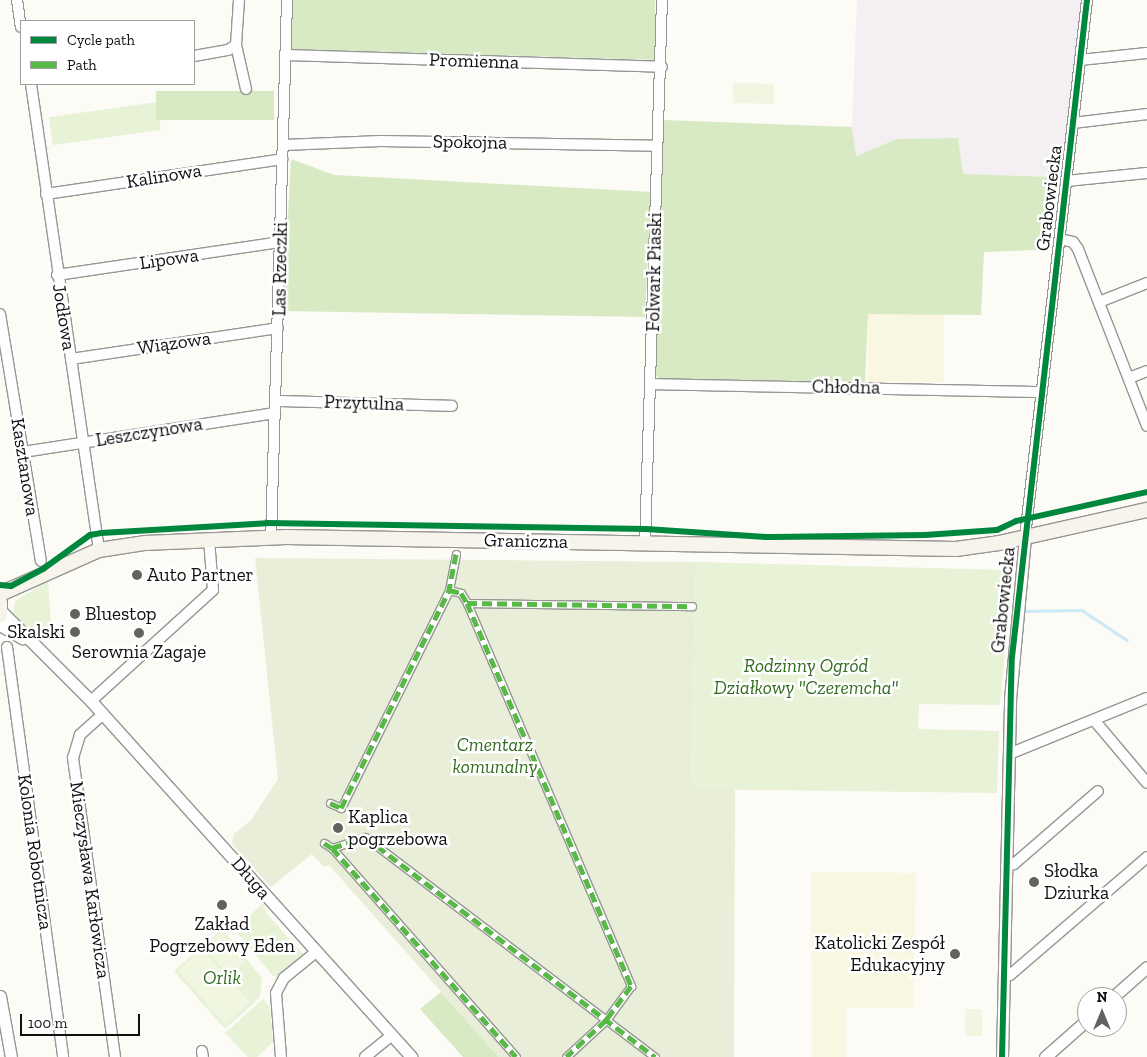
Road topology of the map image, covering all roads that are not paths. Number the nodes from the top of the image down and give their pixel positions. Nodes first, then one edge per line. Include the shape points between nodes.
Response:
1 (17, 0) edge
2 (239, 0) edge
3 (287, 0) edge
4 (662, 0) edge
5 (1087, 0) edge
6 (20, 20) edge
7 (236, 45) junction
8 (1147, 53) edge
9 (286, 55) junction
10 (195, 56) edge
11 (1080, 60) junction
12 (662, 67) junction
13 (30, 85) edge
14 (246, 89) dead end
15 (1147, 114) edge
16 (1073, 123) junction
17 (283, 145) junction
18 (657, 146) junction
19 (282, 158) junction
20 (1147, 173) edge
21 (1066, 181) junction
22 (46, 194) junction
23 (1060, 239) junction
24 (280, 242) junction
25 (57, 275) junction
26 (1147, 283) edge
27 (1099, 302) junction
28 (0, 314) edge
29 (278, 328) junction
30 (71, 359) junction
31 (1147, 371) edge
32 (1129, 378) junction
33 (651, 384) junction
34 (1042, 392) junction
35 (276, 400) junction
36 (452, 406) dead end
37 (275, 412) junction
38 (1147, 426) edge
39 (81, 442) junction
40 (24, 452) junction
41 (1147, 510) edge
42 (271, 537) junction
43 (1025, 537) junction
44 (209, 539) junction
45 (646, 543) junction
46 (99, 550) junction
47 (456, 554) dead end
48 (41, 561) dead end
49 (449, 590) junction
50 (467, 602) junction
51 (692, 606) dead end
52 (1, 609) edge
53 (7, 647) dead end
54 (1147, 698) edge
55 (91, 701) junction
56 (102, 715) junction
57 (1094, 720) junction
58 (1009, 754) junction
59 (1147, 783) edge
60 (1098, 791) dead end
61 (330, 803) dead end
62 (324, 843) dead end
63 (332, 848) junction
64 (1147, 857) edge
65 (1006, 866) junction
66 (316, 952) junction
67 (1147, 967) edge
68 (1004, 975) junction
69 (1124, 987) edge
70 (0, 996) edge
71 (606, 1020) junction
72 (1077, 1029) edge
73 (392, 1036) junction
74 (11, 1057) edge
75 (63, 1057) edge
76 (115, 1057) edge
77 (281, 1057) edge
78 (365, 1057) edge
79 (411, 1057) edge
80 (516, 1057) edge
81 (566, 1057) edge
82 (655, 1057) edge
83 (1002, 1057) edge
84 (1045, 1057) edge

1 - 6 street
2 - 7 street
3 - 9 street, Las Rzeczki
4 - 12 street, Folwark Piaski
5 - 11 street, Grabowiecka
7 - 10 street via 228,50
7 - 14 street
8 - 11 street
9 - 12 street, Promienna
9 - 17 street, Las Rzeczki
11 - 16 street, Grabowiecka
12 - 18 street, Folwark Piaski
13 - 22 street, Jodłowa
15 - 16 street
16 - 21 street, Grabowiecka
17 - 18 street, Spokojna via 381,141
17 - 19 street, Las Rzeczki
18 - 33 street, Folwark Piaski
19 - 22 street, Kalinowa
19 - 24 street, Las Rzeczki
20 - 21 street
21 - 23 street, Grabowiecka
22 - 25 street, Jodłowa
23 - 27 street via 1073,242 1078,248
23 - 34 street, Grabowiecka
24 - 25 street, Lipowa
24 - 29 street, Las Rzeczki
25 - 30 street, Jodłowa
26 - 27 street
27 - 32 street
28 - 40 street, Kasztanowa
29 - 30 street, Wiązowa
29 - 35 street, Las Rzeczki
30 - 39 street, Jodłowa
31 - 32 street
32 - 38 street
33 - 34 street, Chłodna
33 - 45 street, Folwark Piaski
34 - 43 street, Grabowiecka
35 - 36 street, Przytulna
35 - 37 street, Las Rzeczki
37 - 39 street, Leszczynowa
37 - 42 street, Las Rzeczki
39 - 40 street, Leszczynowa
39 - 46 street, Jodłowa
40 - 48 street, Kasztanowa
41 - 43 main road, Graniczna
42 - 44 main road, Graniczna
42 - 45 main road, Graniczna
43 - 45 main road, Graniczna via 956,549
43 - 58 street, Grabowiecka via 1012,657
44 - 46 main road, Graniczna
44 - 55 street via 213,590
46 - 52 main road, Graniczna via 34,580
47 - 49 street
49 - 50 street via 461,593
49 - 61 street via 341,808
50 - 51 street
50 - 71 street via 631,986
52 - 55 street, Długa
53 - 75 street, Kolonia Robotnicza
54 - 57 street
55 - 56 street, Długa
56 - 66 street, Długa
56 - 76 street, Mieczysława Karłowicza via 80,735 73,758
57 - 58 street
57 - 59 street
58 - 65 street, Grabowiecka
60 - 65 street via 1014,864
62 - 63 street
63 - 71 street via 365,837
63 - 80 street
64 - 68 street via 1010,975
65 - 68 street, Grabowiecka
66 - 73 street, Długa
66 - 77 street via 284,978 276,993
67 - 69 street
68 - 83 street, Grabowiecka
70 - 74 street
71 - 81 street
71 - 82 street
72 - 84 street
73 - 78 street
73 - 79 street, Długa

